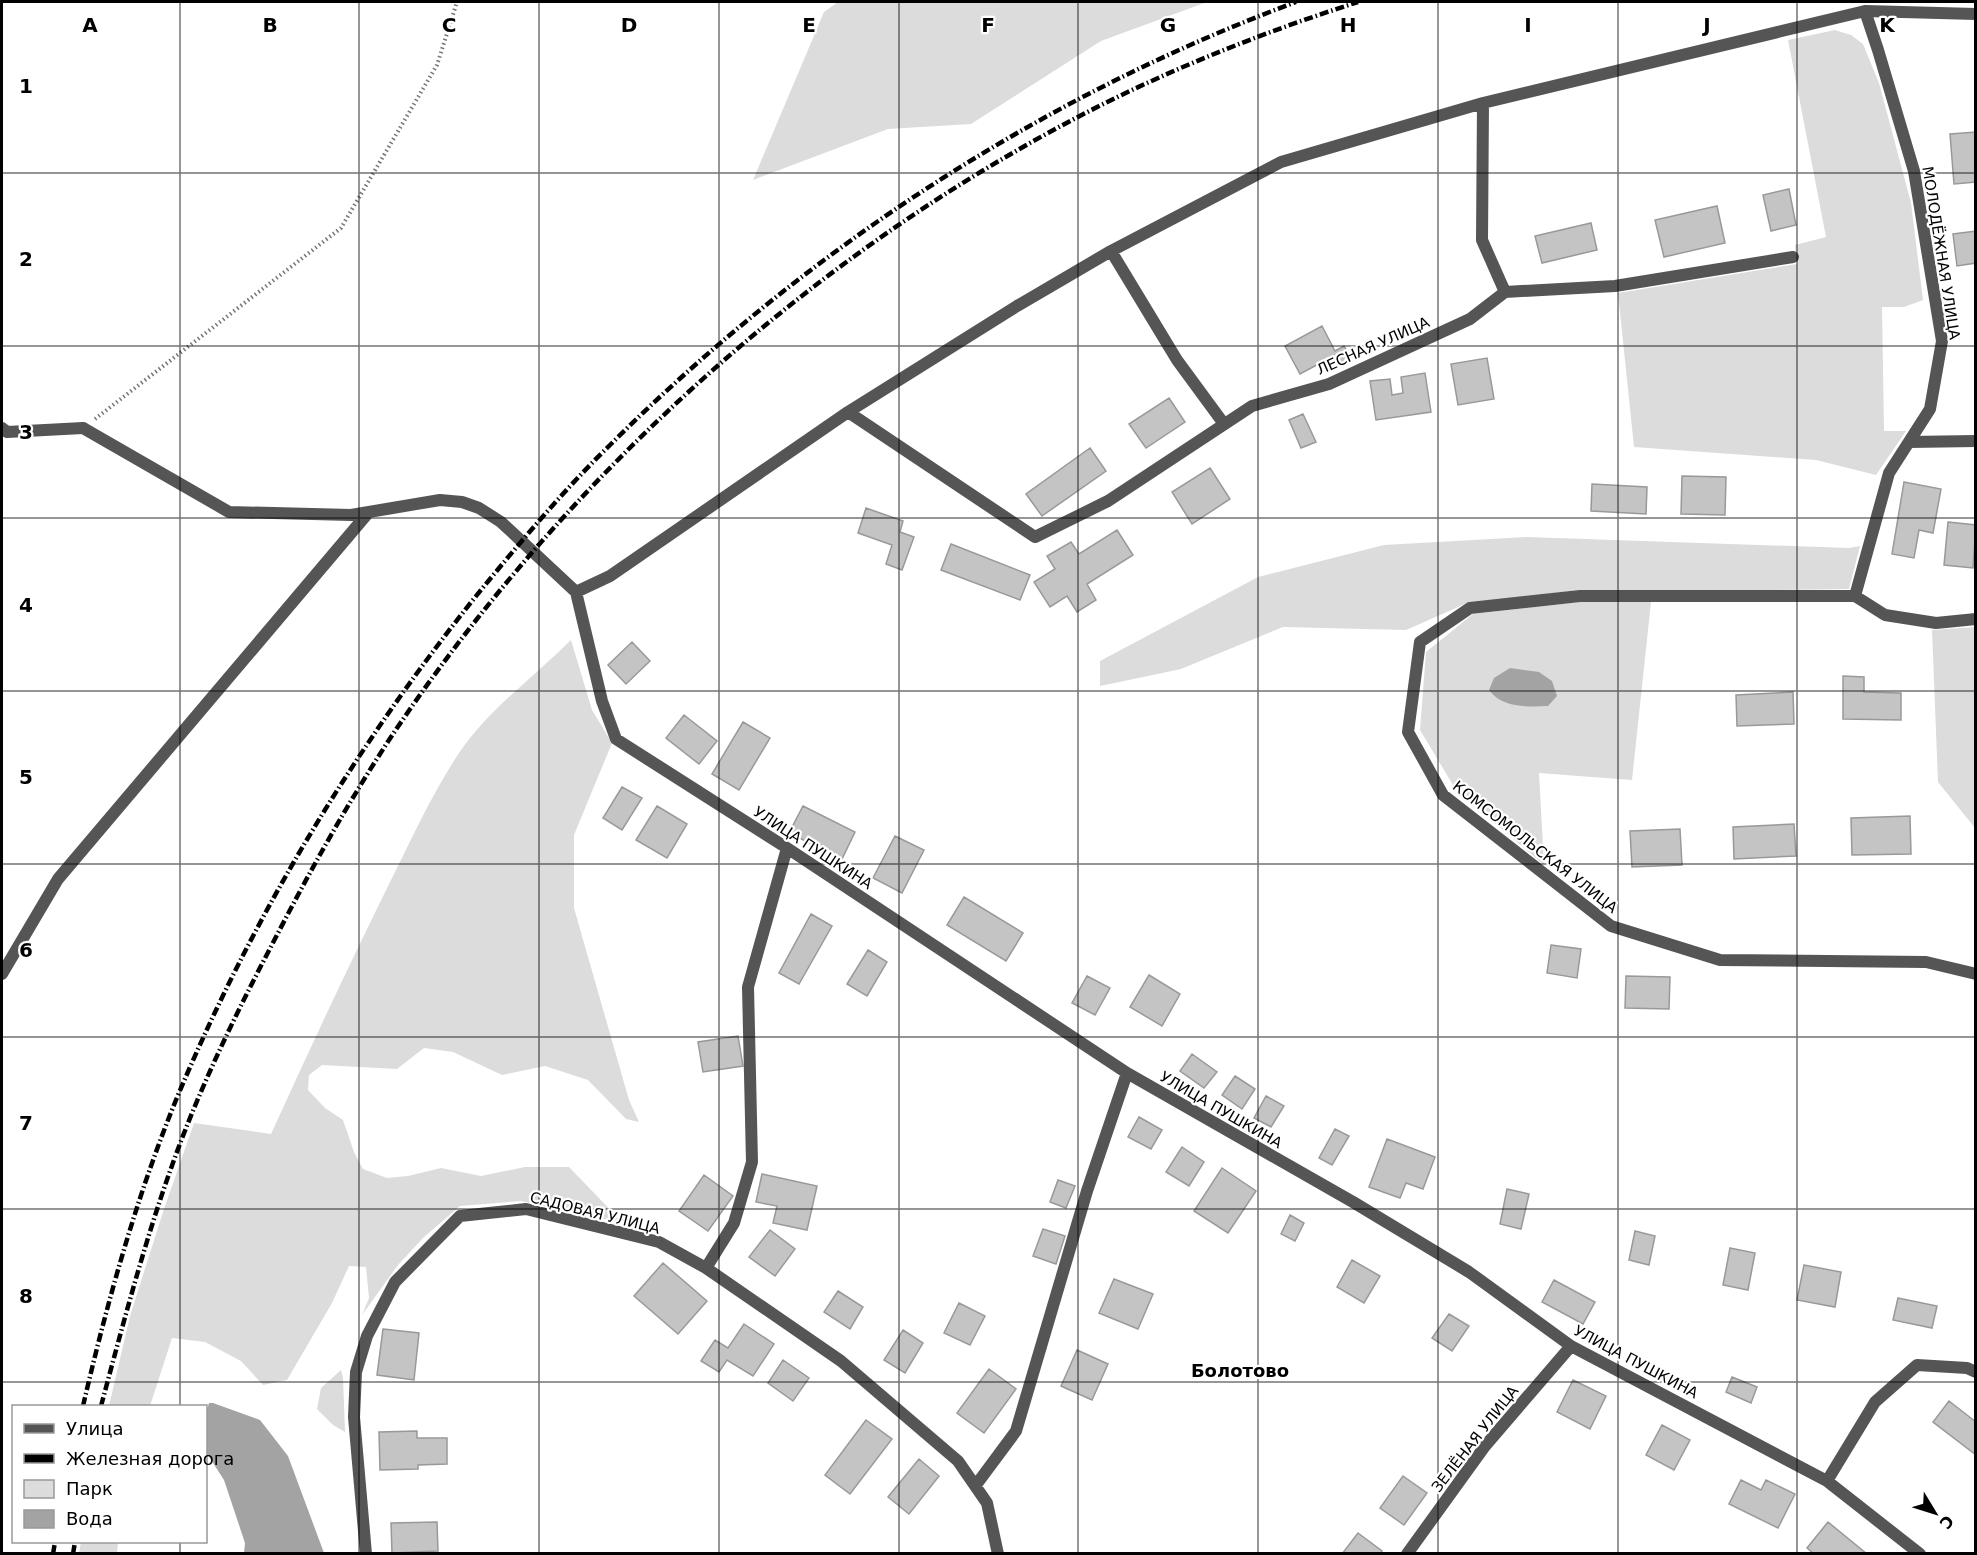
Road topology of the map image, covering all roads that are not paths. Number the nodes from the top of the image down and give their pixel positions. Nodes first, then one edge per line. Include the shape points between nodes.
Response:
1 (1865, 11) junction
2 (1976, 14) edge
3 (1483, 103) junction
4 (1111, 251) junction
5 (1793, 257) dead end
6 (1505, 292) junction
7 (848, 412) junction
8 (1224, 424) junction
9 (2, 428) edge
10 (1976, 441) edge
11 (1909, 442) junction
12 (368, 513) junction
13 (576, 592) junction
14 (1855, 596) junction
15 (1976, 619) edge
16 (787, 848) junction
17 (2, 974) edge
18 (1976, 974) edge
19 (1126, 1073) junction
20 (706, 1268) junction
21 (1571, 1346) junction
22 (1976, 1372) edge
23 (1827, 1481) junction
24 (976, 1485) junction
25 (366, 1554) edge
26 (998, 1554) edge
27 (1407, 1554) edge
28 (1920, 1554) edge

1 - 2 street
1 - 3 street
1 - 11 street, МОЛОДЁЖНАЯ УЛИЦА via 1914,171 1942,341 1930,409
3 - 4 street via 1281,162
3 - 6 street via 1482,240
4 - 7 street
4 - 8 street via 1177,360
5 - 6 street via 1615,286
6 - 8 street, ЛЕСНАЯ УЛИЦА via 1460,324 1329,384 1252,406
7 - 8 street, ЛЕСНАЯ УЛИЦА via 1035,537 1108,501
7 - 13 street via 610,576
9 - 12 street via 7,432 82,428 229,512
10 - 11 street
11 - 14 street, МОЛОДЁЖНАЯ УЛИЦА via 1889,473
12 - 13 street via 440,500 462,501 501,522
12 - 17 street via 58,879
13 - 16 street, УЛИЦА ПУШКИНА via 602,701 616,739
14 - 15 street via 1885,615 1936,623
14 - 18 street, КОМСОМОЛЬСКАЯ УЛИЦА via 1580,596 1470,608 1420,642 1408,732 1443,795 1611,926 1720,960 1926,962
16 - 19 street, УЛИЦА ПУШКИНА
16 - 20 street via 748,987 752,1162 734,1223
19 - 21 street, УЛИЦА ПУШКИНА via 1469,1272
19 - 24 street via 1016,1431
20 - 24 street, САДОВАЯ УЛИЦА via 841,1361 958,1461
20 - 25 street, САДОВАЯ УЛИЦА via 659,1242 526,1209 460,1216 395,1282 368,1336 356,1372 354,1418
21 - 23 street, УЛИЦА ПУШКИНА
21 - 27 street, ЗЕЛЁНАЯ УЛИЦА via 1485,1446
22 - 23 street via 1917,1365 1875,1402
23 - 28 street, УЛИЦА ПУШКИНА
24 - 26 street, САДОВАЯ УЛИЦА via 987,1503

